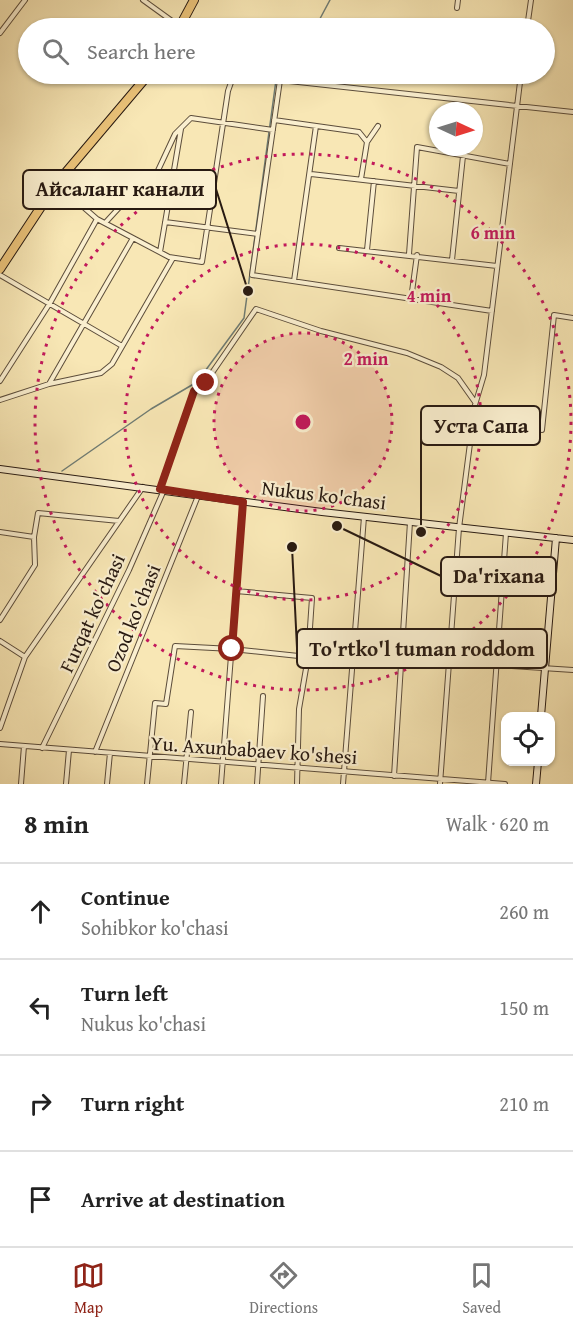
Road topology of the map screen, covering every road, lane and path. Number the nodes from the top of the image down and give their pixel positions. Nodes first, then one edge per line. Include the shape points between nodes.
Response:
1 (25, 0) edge
2 (143, 0) edge
3 (194, 0) edge
4 (458, 0) edge
5 (531, 0) edge
6 (457, 8) dead end
7 (170, 18) edge
8 (185, 18) edge
9 (528, 18) edge
10 (0, 33) edge
11 (141, 84) edge
12 (232, 84) edge
13 (279, 84) edge
14 (318, 84) edge
15 (521, 84) edge
16 (518, 105) junction
17 (573, 111) edge
18 (274, 120) junction
19 (223, 123) junction
20 (316, 126) junction
21 (378, 126) dead end
22 (181, 128) junction
23 (273, 130) junction
24 (367, 142) junction
25 (429, 149) edge
26 (463, 156) joint
27 (510, 164) junction
28 (311, 174) junction
29 (361, 180) junction
30 (374, 181) junction
31 (56, 184) junction
32 (413, 186) junction
33 (459, 191) junction
34 (98, 219) junction
35 (165, 222) junction
36 (105, 223) junction
37 (206, 227) junction
38 (258, 234) junction
39 (133, 238) junction
40 (339, 248) dead end
41 (367, 250) junction
42 (160, 252) junction
43 (409, 254) junction
44 (417, 255) junction
45 (173, 258) junction
46 (452, 260) junction
47 (497, 266) junction
48 (0, 269) edge
49 (0, 275) edge
50 (294, 281) junction
51 (411, 299) junction
52 (50, 303) junction
53 (492, 311) junction
54 (573, 318) edge
55 (86, 323) junction
56 (122, 346) junction
57 (0, 381) edge
58 (49, 384) junction
59 (0, 400) edge
60 (475, 403) junction
61 (542, 430) dead end
62 (0, 469) edge
63 (143, 486) junction
64 (162, 489) junction
65 (199, 495) junction
66 (243, 502) junction
67 (364, 517) junction
68 (119, 521) junction
69 (410, 522) junction
70 (459, 528) junction
71 (0, 532) edge
72 (506, 533) junction
73 (34, 537) junction
74 (556, 538) junction
75 (573, 540) edge
76 (236, 591) junction
77 (0, 620) edge
78 (0, 641) edge
79 (232, 649) junction
80 (352, 654) junction
81 (25, 657) junction
82 (308, 657) junction
83 (401, 657) junction
84 (449, 661) junction
85 (498, 664) junction
86 (544, 668) junction
87 (573, 670) edge
88 (263, 696) dead end
89 (191, 712) dead end
90 (541, 712) edge
91 (0, 728) edge
92 (0, 744) edge
93 (24, 746) junction
94 (42, 748) junction
95 (69, 750) junction
96 (94, 752) junction
97 (110, 753) junction
98 (150, 757) junction
99 (186, 760) junction
100 (223, 763) junction
101 (259, 765) junction
102 (538, 766) edge
103 (298, 768) junction
104 (344, 772) junction
105 (394, 776) junction
106 (440, 782) edge
107 (489, 783) edge
108 (21, 784) edge
109 (66, 784) edge
110 (107, 784) edge
111 (147, 784) edge
112 (184, 784) edge
113 (221, 784) edge
114 (257, 784) edge
115 (297, 784) edge
116 (343, 784) edge
117 (505, 784) edge
118 (536, 784) edge

1 - 10 street
2 - 7 street
3 - 8 highway
4 - 6 street
5 - 9 street
11 - 31 highway
12 - 19 street
13 - 18 street
14 - 16 street
15 - 16 street
16 - 17 street
16 - 27 street
18 - 20 street
18 - 23 street
19 - 22 street via 191,118
19 - 23 street
19 - 37 street
20 - 24 street via 359,132
20 - 28 street
21 - 24 street
22 - 35 street
22 - 36 street via 174,134 154,179 140,184
23 - 38 street
24 - 29 street
25 - 32 street via 417,147
26 - 27 street
26 - 33 street
27 - 47 street
28 - 29 street
28 - 50 street
29 - 30 street
30 - 32 street
30 - 41 street
31 - 34 street
31 - 48 highway
32 - 33 street
32 - 43 street
33 - 46 street
34 - 36 street
34 - 52 street
35 - 37 street
35 - 42 street
36 - 39 street
37 - 38 street
37 - 45 street via 202,262
38 - 50 street via 252,275
39 - 42 street
39 - 55 street
40 - 41 street
41 - 43 street
42 - 45 street
43 - 44 street
44 - 46 street
44 - 51 street
45 - 56 street
46 - 47 street
47 - 53 street
49 - 52 street
50 - 51 street
51 - 53 street
52 - 55 street
52 - 57 street
53 - 60 street via 484,375
54 - 61 street via 554,315
55 - 56 street
55 - 58 street
56 - 58 street via 112,364 101,373
58 - 59 street
60 - 64 street, Furqat ko'chasi via 458,378 441,367 407,353 256,309 206,383 194,391
60 - 70 street
62 - 63 main road, Nukus ko'chasi
63 - 64 main road, Nukus ko'chasi
63 - 68 street
64 - 65 main road, Nukus ko'chasi
64 - 94 street, Furqat ko'chasi via 129,570
65 - 66 main road, Nukus ko'chasi
65 - 96 street, Ozod ko'chasi
66 - 67 main road, Nukus ko'chasi
66 - 76 street
67 - 69 main road, Nukus ko'chasi
67 - 80 street
68 - 73 street via 38,513
68 - 81 street
69 - 70 main road, Nukus ko'chasi
69 - 83 street
70 - 72 main road, Nukus ko'chasi
70 - 84 street
71 - 73 street
72 - 74 main road, Nukus ko'chasi
72 - 85 street
73 - 77 street via 35,565
74 - 75 main road, Nukus ko'chasi
74 - 86 main road
76 - 79 street
76 - 82 street via 312,598
78 - 81 street
79 - 82 street
79 - 98 street via 175,646 166,704 155,703
79 - 100 street
80 - 82 street via 312,653
80 - 83 street
80 - 104 street
81 - 91 street
82 - 103 street via 300,709
83 - 84 street
83 - 105 street
84 - 85 street
84 - 106 street
85 - 86 street
85 - 107 street
86 - 87 street
86 - 90 main road
88 - 101 street
89 - 99 street
92 - 93 street, Yu. Axunbabaev ko'shesi
93 - 94 street, Yu. Axunbabaev ko'shesi
93 - 108 street
94 - 95 street, Yu. Axunbabaev ko'shesi
95 - 96 street, Yu. Axunbabaev ko'shesi
95 - 109 street
96 - 97 street, Yu. Axunbabaev ko'shesi
97 - 98 street, Yu. Axunbabaev ko'shesi
97 - 110 street
98 - 99 street, Yu. Axunbabaev ko'shesi
98 - 111 street
99 - 100 street, Yu. Axunbabaev ko'shesi
99 - 112 street
100 - 101 street, Yu. Axunbabaev ko'shesi
100 - 113 street
101 - 103 street, Yu. Axunbabaev ko'shesi
101 - 114 street
102 - 118 main road
103 - 104 street, Yu. Axunbabaev ko'shesi
103 - 115 street
104 - 105 street, Yu. Axunbabaev ko'shesi
104 - 116 street
105 - 106 street, Yu. Axunbabaev ko'shesi
106 - 107 street, Yu. Axunbabaev ko'shesi
107 - 117 street, Yu. Axunbabaev ko'shesi

